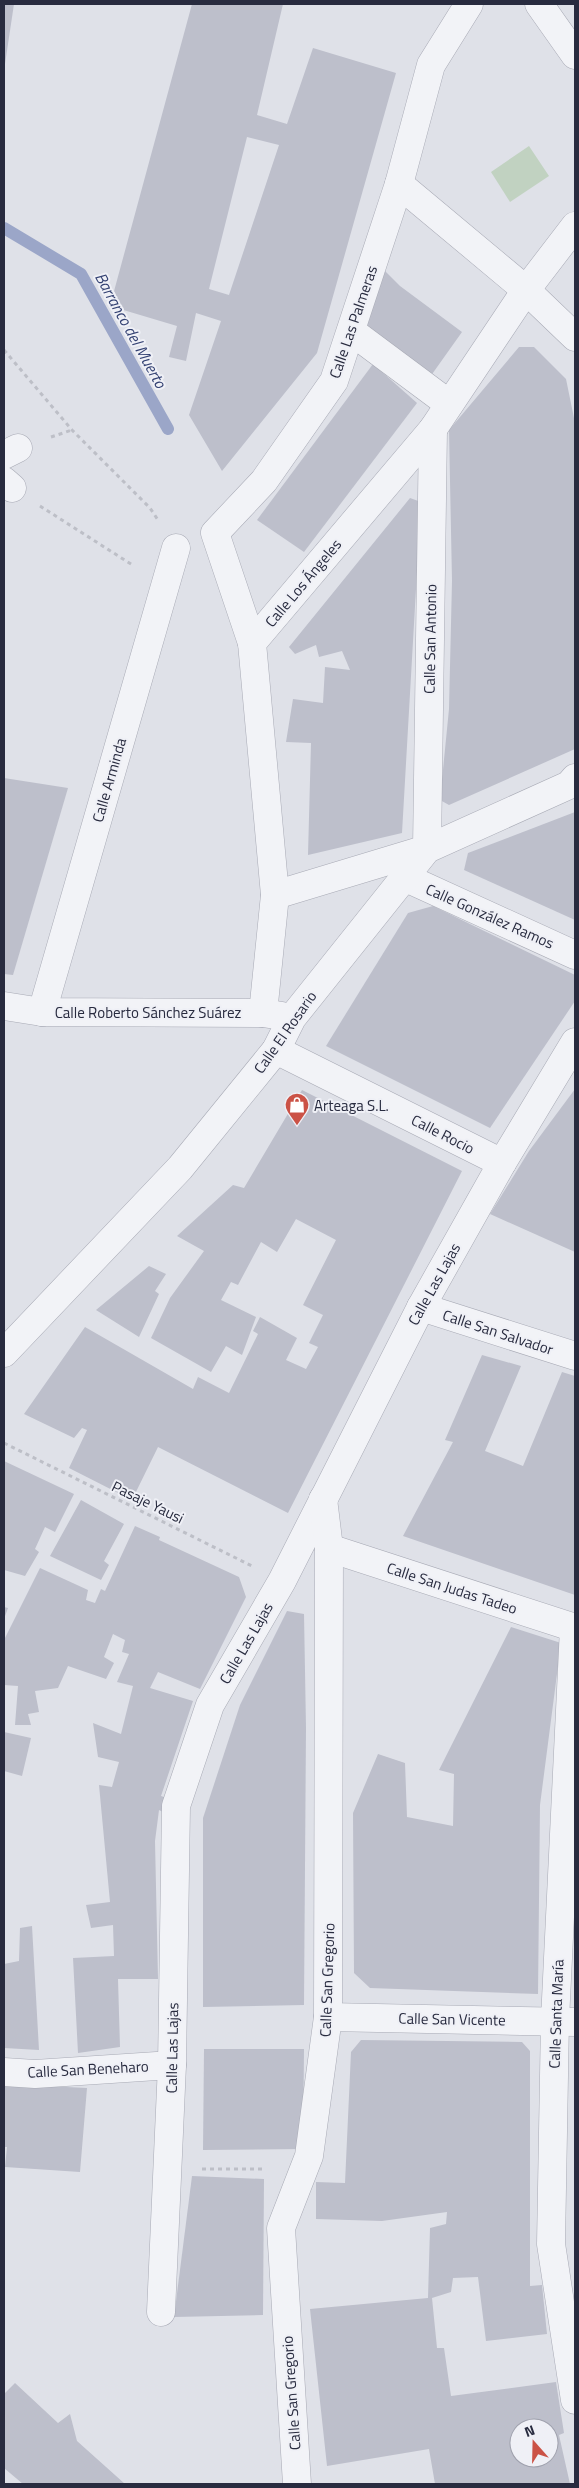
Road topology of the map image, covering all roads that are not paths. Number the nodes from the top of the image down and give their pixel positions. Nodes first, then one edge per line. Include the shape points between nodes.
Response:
1 (469, 4) edge
2 (539, 4) edge
3 (575, 55) edge
4 (400, 184) junction
5 (575, 226) edge
6 (526, 290) junction
7 (351, 330) junction
8 (575, 337) edge
9 (449, 404) junction
10 (433, 429) junction
11 (176, 548) road end
12 (252, 644) junction
13 (575, 778) edge
14 (427, 849) junction
15 (404, 877) junction
16 (275, 895) junction
17 (575, 955) edge
18 (4, 1006) edge
19 (42, 1012) junction
20 (263, 1013) junction
21 (292, 1018) junction
22 (575, 1042) edge
23 (276, 1050) junction
24 (502, 1163) junction
25 (421, 1307) junction
26 (4, 1353) edge
27 (575, 1356) edge
28 (323, 1499) junction
29 (330, 1548) junction
30 (574, 1628) edge
31 (328, 2017) junction
32 (565, 2021) edge
33 (172, 2065) junction
34 (4, 2072) edge
35 (161, 2312) dead end
36 (575, 2400) edge
37 (297, 2484) edge

1 - 4 street, Calle Las Palmeras via 431,65
2 - 3 street
4 - 6 street
4 - 7 street, Calle Las Palmeras
5 - 6 street, Calle Los Ángeles
6 - 8 street
6 - 9 street, Calle Los Ángeles
7 - 9 street
7 - 12 street, Calle Las Palmeras via 334,382 264,481 216,533
9 - 10 street, Calle Los Ángeles
10 - 12 street, Calle Los Ángeles
10 - 14 street, Calle San Antonio
11 - 19 street, Calle Arminda
12 - 16 street
13 - 14 street, Calle El Rosario via 569,785
14 - 15 street, Calle El Rosario
14 - 16 street
15 - 17 street, Calle González Ramos
15 - 21 street, Calle El Rosario
16 - 20 street
18 - 19 street, Calle Roberto Sánchez Suárez
19 - 20 street, Calle Roberto Sánchez Suárez
20 - 21 street, Calle Roberto Sánchez Suárez
21 - 23 street, Calle El Rosario
22 - 24 street, Calle Las Lajas
23 - 24 street, Calle Rocio
23 - 26 street, Calle El Rosario via 180,1168
24 - 25 street, Calle Las Lajas
25 - 27 street, Calle San Salvador
25 - 28 street, Calle Las Lajas
28 - 29 street, Calle San Gregorio
28 - 33 street, Calle Las Lajas via 282,1581 210,1705 176,1806
29 - 30 street, Calle San Judas Tadeo
29 - 31 street, Calle San Gregorio
30 - 32 street, Calle Santa María
31 - 32 street, Calle San Vicente
31 - 37 street, Calle San Gregorio via 309,2156 281,2228
32 - 36 street, Calle Santa María via 550,2244
33 - 34 street, Calle San Beneharo via 35,2074
33 - 35 street, Calle Las Lajas

